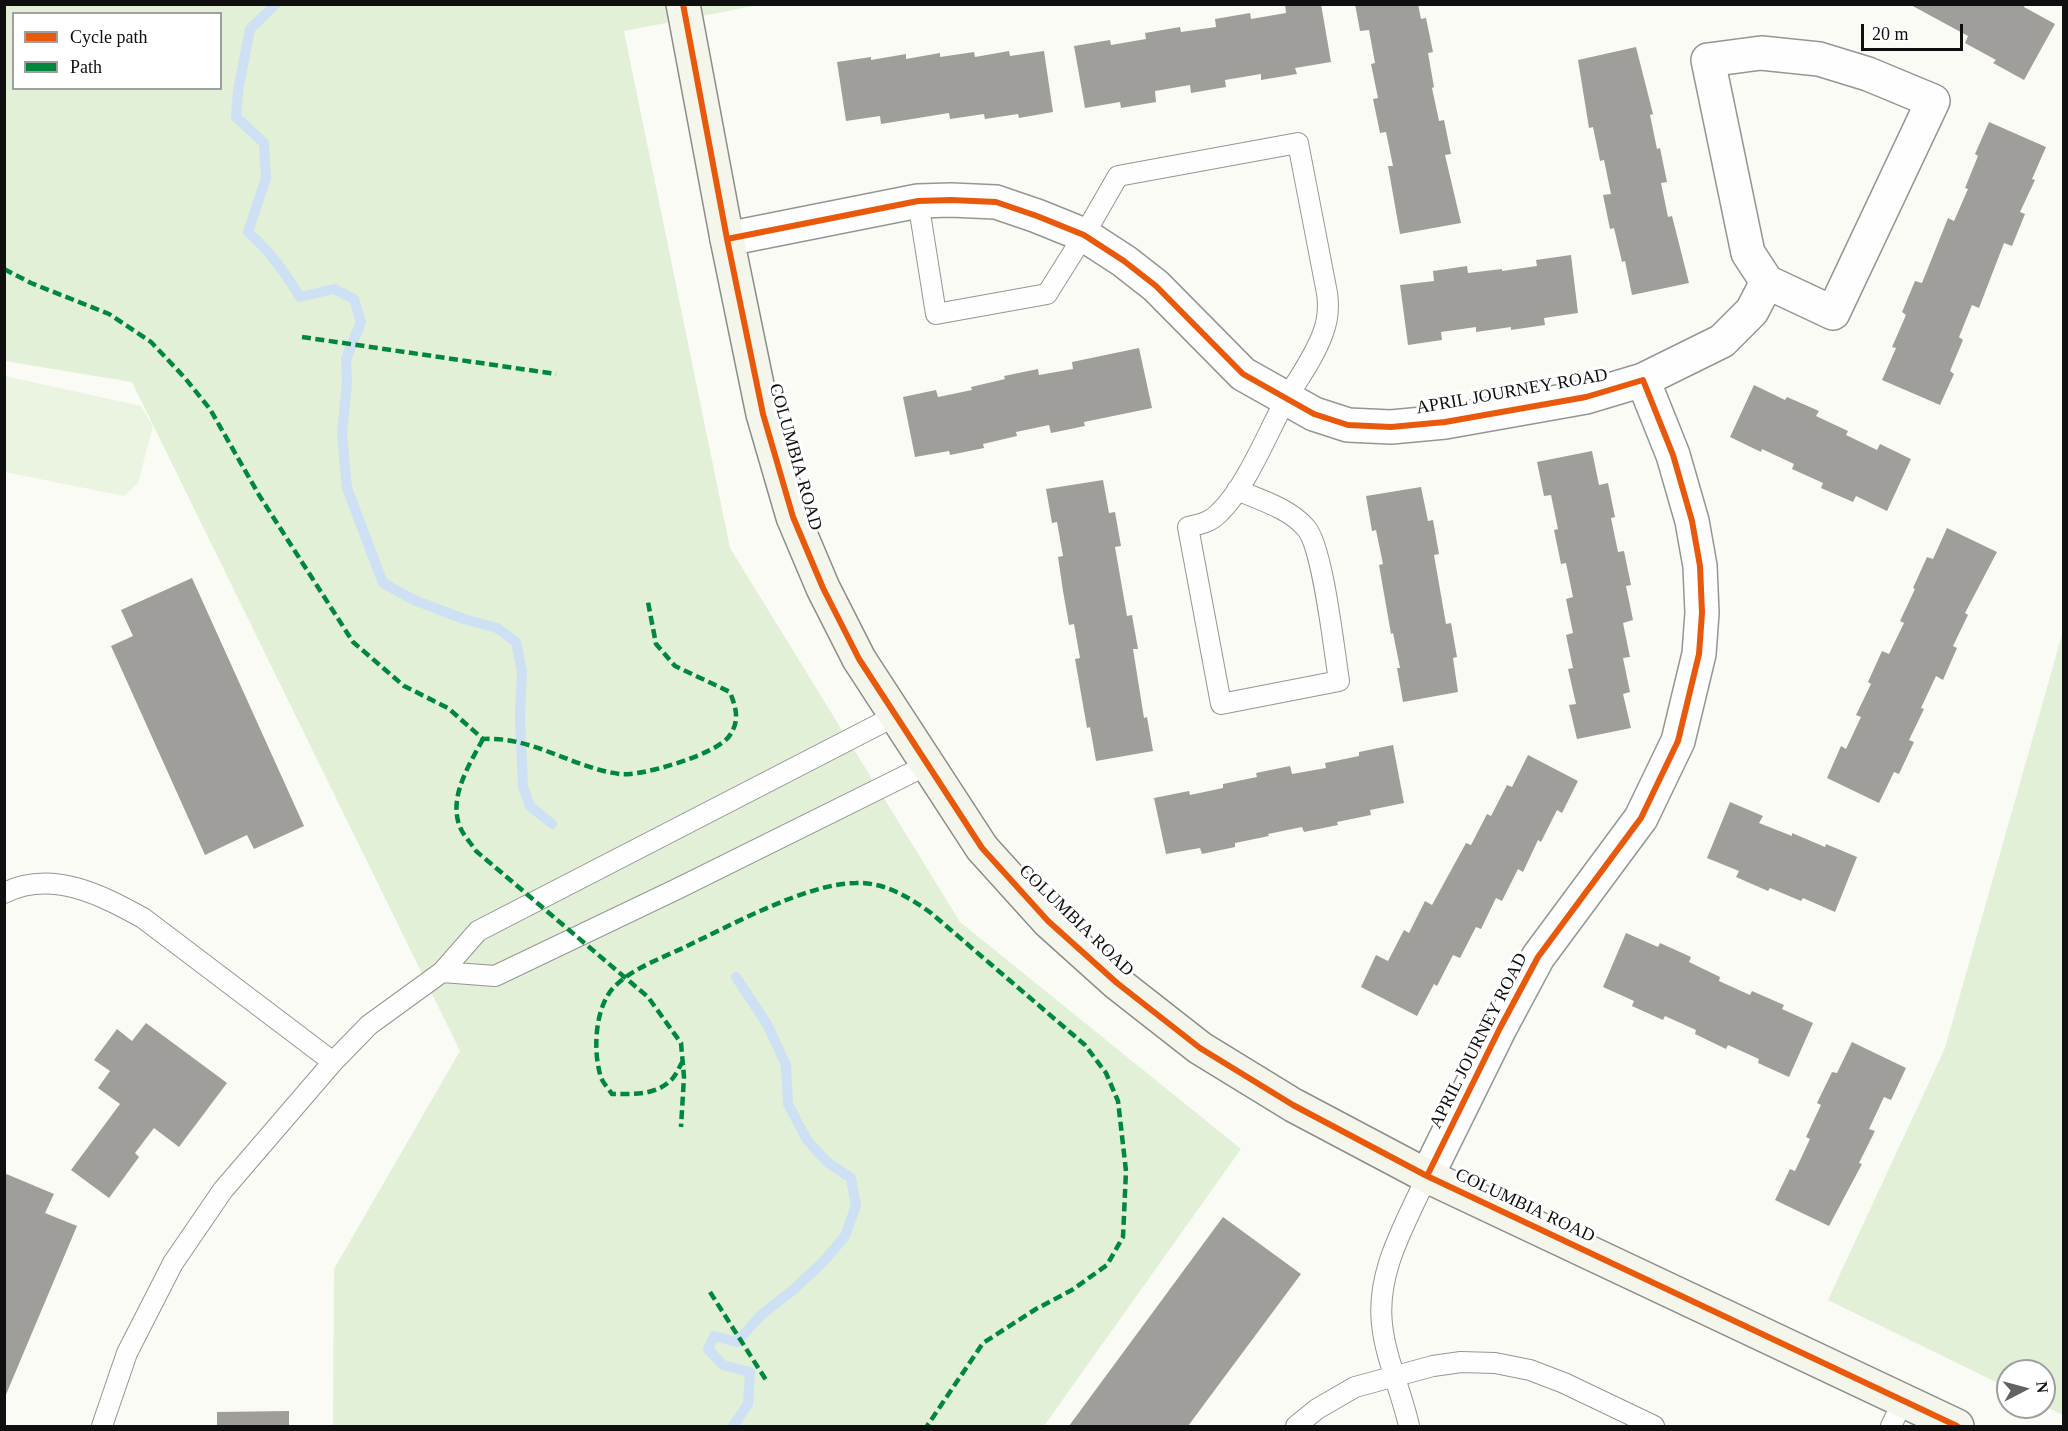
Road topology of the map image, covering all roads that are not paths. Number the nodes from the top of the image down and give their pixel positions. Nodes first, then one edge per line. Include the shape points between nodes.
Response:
1 (683, 4) edge
2 (918, 201) junction
3 (1084, 235) junction
4 (727, 239) junction
5 (1767, 282) junction
6 (1643, 380) junction
7 (1286, 400) junction
8 (1237, 490) junction
9 (895, 716) junction
10 (927, 765) junction
11 (4, 893) edge
12 (442, 972) junction
13 (333, 1062) junction
14 (1427, 1176) junction
15 (1395, 1376) junction
16 (1897, 1414) edge
17 (1950, 1425) edge
18 (102, 1426) edge
19 (1296, 1426) edge
20 (1409, 1426) edge
21 (1654, 1426) edge

1 - 4 main road, COLUMBIA ROAD
2 - 3 street, APRIL JOURNEY ROAD via 996,202
2 - 3 lane via 936,314 1047,294
2 - 4 street, APRIL JOURNEY ROAD
3 - 7 street, APRIL JOURNEY ROAD via 1156,286 1243,374
3 - 7 lane via 1118,176 1298,143 1329,309 1315,354
4 - 9 main road, COLUMBIA ROAD via 764,414 793,518 859,659
5 - 5 street via 1748,253 1708,60 1761,53 1819,58 1933,101 1833,313
5 - 6 street, APRIL JOURNEY ROAD via 1752,311 1722,341
6 - 7 street, APRIL JOURNEY ROAD via 1586,397 1391,428 1348,425
6 - 14 street, APRIL JOURNEY ROAD via 1672,455 1692,521 1700,566 1699,654 1678,741 1641,818 1538,957
7 - 8 lane
8 - 8 lane via 1208,523 1188,527 1221,704 1339,681 1317,548 1307,528 1287,512
9 - 10 main road, COLUMBIA ROAD
9 - 12 lane via 477,931
10 - 12 lane via 495,976
10 - 14 main road, COLUMBIA ROAD via 982,848 1048,921 1117,983 1200,1048 1293,1105
11 - 13 lane via 45,883 75,886 109,900 143,918
12 - 13 lane via 369,1025
13 - 18 lane via 223,1190 173,1263 127,1353
14 - 15 lane via 1386,1267 1381,1298 1382,1326
14 - 16 main road, COLUMBIA ROAD
15 - 19 lane via 1355,1388
15 - 20 lane
15 - 21 lane via 1461,1362 1495,1363 1530,1370 1564,1383
16 - 17 main road, COLUMBIA ROAD

